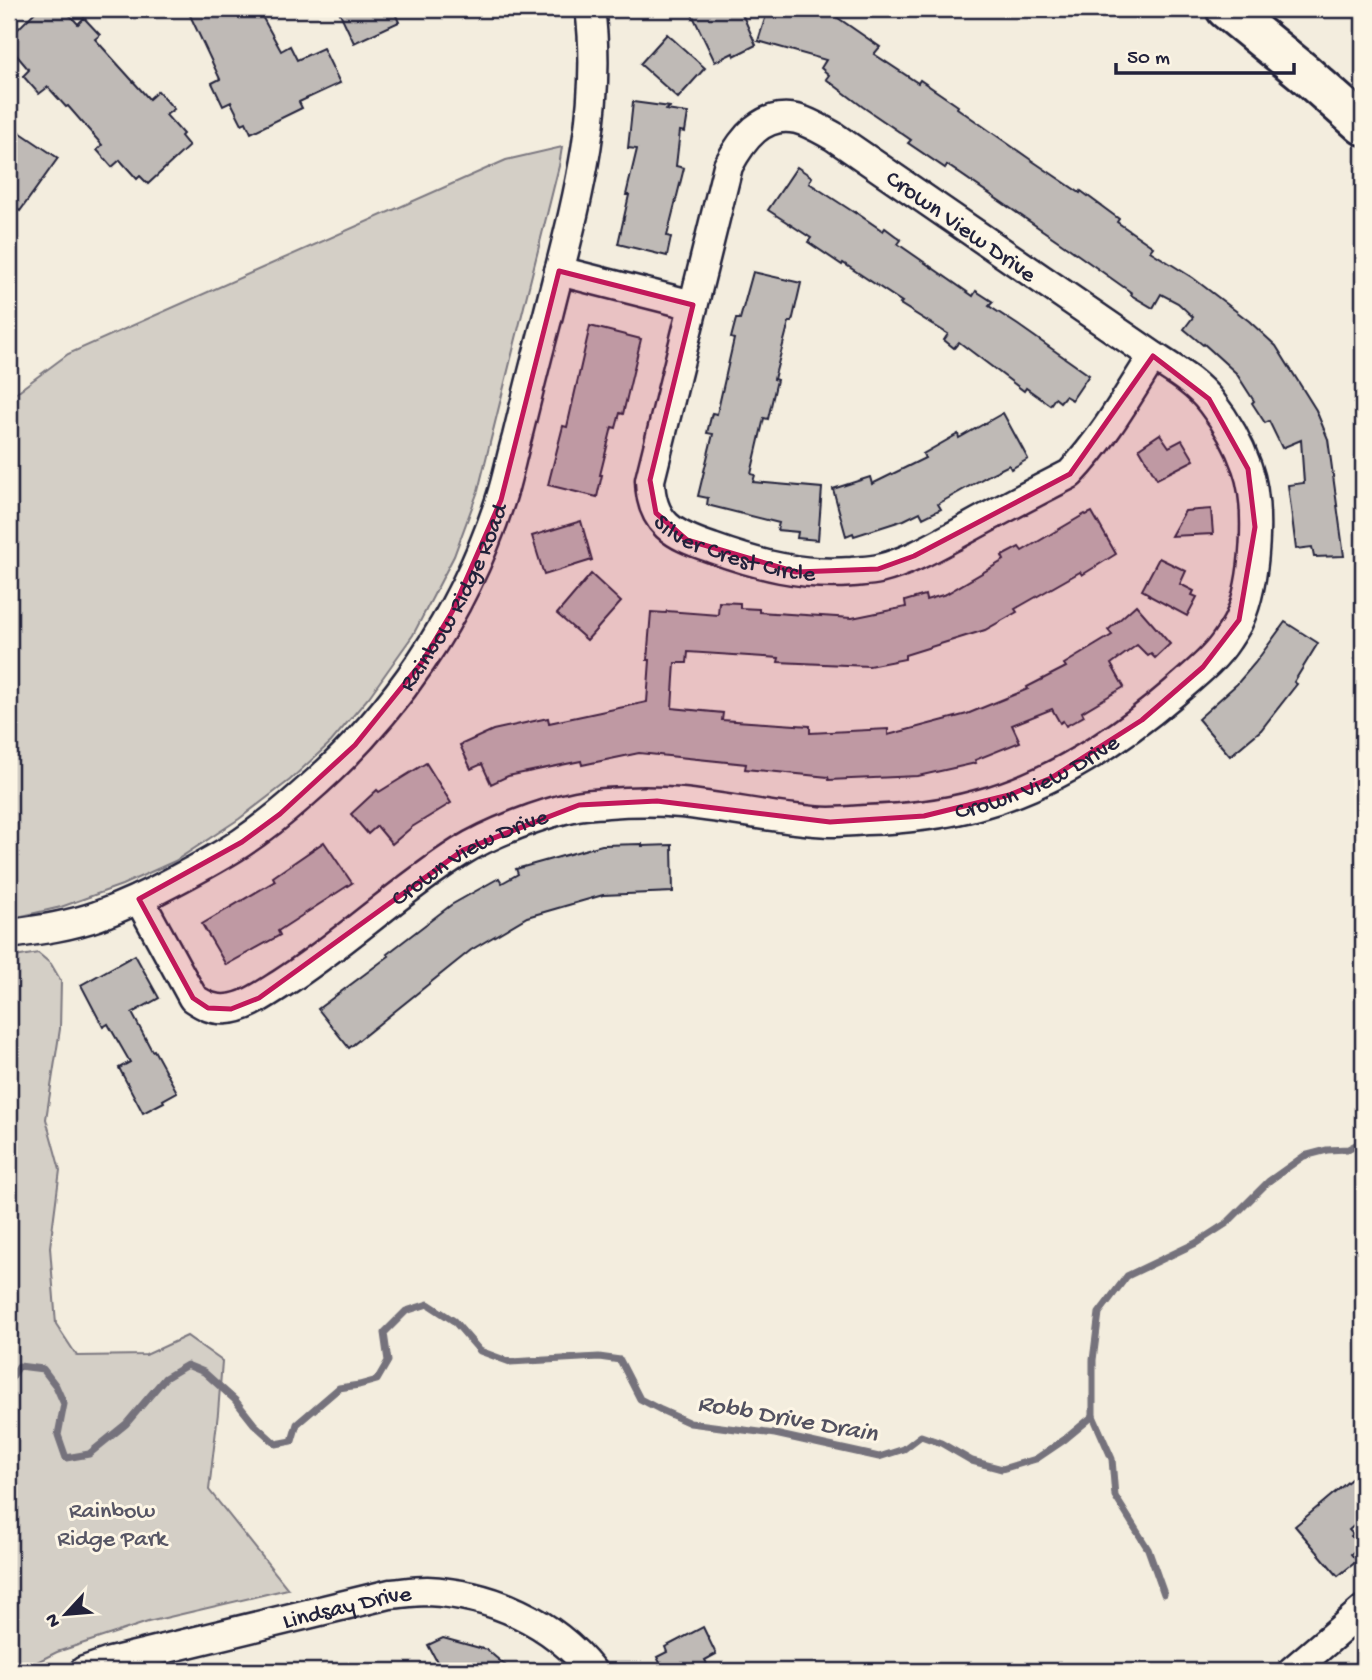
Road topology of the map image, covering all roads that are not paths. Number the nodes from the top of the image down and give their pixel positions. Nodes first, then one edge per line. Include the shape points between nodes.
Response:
1 (590, 9) edge
2 (1226, 9) edge
3 (765, 122) joint
4 (1363, 125) edge
5 (559, 271) junction
6 (693, 305) junction
7 (1153, 356) junction
8 (139, 899) junction
9 (9, 934) edge
10 (1363, 1610) edge
11 (84, 1671) edge
12 (592, 1671) edge
13 (1292, 1671) edge

1 - 5 street, Rainbow Ridge Road via 594,82 573,217
2 - 4 highway
3 - 6 street, Silver Crest Circle via 749,133 728,166
3 - 7 street, Crown View Drive via 796,119 833,136
5 - 6 street
5 - 8 street, Rainbow Ridge Road via 500,500 452,612 422,662 355,745 280,814 242,842
6 - 7 street, Silver Crest Circle via 650,480 656,513 687,540 796,572 878,569 902,561 1070,474 1105,431
7 - 8 street, Crown View Drive via 1209,399 1248,468 1255,527 1248,589 1239,620 1203,667 1142,720 1051,778 976,806 875,820 830,822 657,801 579,805 502,831 463,850 314,963 259,998 231,1009 208,1009 193,998
8 - 9 street, Rainbow Ridge Road via 95,917
10 - 13 street
11 - 12 street, Lindsay Drive via 390,1594 425,1591 463,1594 514,1611 566,1644

